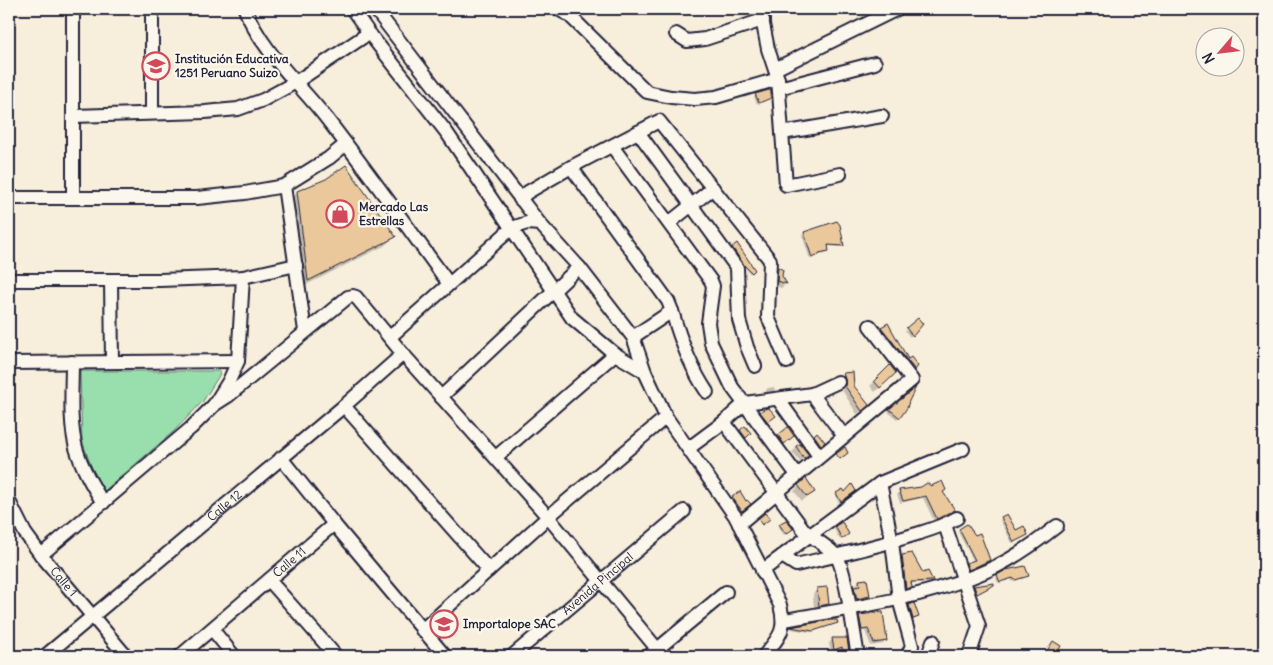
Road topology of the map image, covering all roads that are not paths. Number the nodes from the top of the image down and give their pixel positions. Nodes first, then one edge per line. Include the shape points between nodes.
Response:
1 (73, 9) edge
2 (152, 9) edge
3 (245, 9) edge
4 (352, 9) edge
5 (375, 9) edge
6 (558, 9) edge
7 (897, 9) edge
8 (762, 14) edge
9 (369, 33) junction
10 (676, 34) dead end
11 (875, 63) dead end
12 (777, 79) junction
13 (296, 82) junction
14 (152, 114) junction
15 (73, 116) junction
16 (882, 116) dead end
17 (638, 132) junction
18 (782, 132) junction
19 (346, 144) junction
20 (612, 146) junction
21 (571, 167) junction
22 (840, 174) dead end
23 (284, 186) junction
24 (713, 188) junction
25 (9, 198) edge
26 (73, 198) junction
27 (520, 198) junction
28 (692, 206) junction
29 (668, 223) junction
30 (540, 224) junction
31 (512, 228) junction
32 (296, 266) junction
33 (579, 267) junction
34 (243, 277) junction
35 (9, 280) edge
36 (111, 280) junction
37 (450, 284) junction
38 (554, 291) junction
39 (672, 310) junction
40 (870, 326) dead end
41 (305, 331) junction
42 (390, 337) junction
43 (633, 337) junction
44 (403, 354) junction
45 (615, 354) junction
46 (238, 361) junction
47 (72, 362) junction
48 (112, 362) junction
49 (787, 362) dead end
50 (9, 363) edge
51 (755, 366) dead end
52 (645, 372) junction
53 (838, 382) dead end
54 (707, 392) dead end
55 (812, 394) junction
56 (441, 397) junction
57 (778, 399) junction
58 (745, 403) junction
59 (214, 405) junction
60 (344, 406) junction
61 (666, 417) junction
62 (724, 422) junction
63 (844, 436) junction
64 (689, 448) junction
65 (963, 449) dead end
66 (819, 456) junction
67 (496, 457) junction
68 (281, 458) junction
69 (797, 475) junction
70 (880, 483) junction
71 (776, 492) junction
72 (9, 502) edge
73 (103, 503) junction
74 (684, 511) dead end
75 (548, 517) junction
76 (957, 518) dead end
77 (334, 524) junction
78 (739, 524) junction
79 (945, 525) junction
80 (1057, 526) dead end
81 (810, 535) junction
82 (892, 542) junction
83 (41, 555) junction
84 (782, 556) junction
85 (835, 556) junction
86 (489, 570) junction
87 (762, 571) junction
88 (269, 580) junction
89 (964, 580) junction
90 (600, 582) junction
91 (726, 592) dead end
92 (899, 599) junction
93 (849, 608) junction
94 (93, 616) junction
95 (784, 620) junction
96 (212, 629) junction
97 (422, 630) junction
98 (933, 641) dead end
99 (656, 654) edge
100 (45, 656) edge
101 (126, 656) edge
102 (180, 656) edge
103 (234, 656) edge
104 (336, 656) edge
105 (445, 656) edge
106 (512, 656) edge
107 (764, 656) edge
108 (858, 656) edge
109 (907, 656) edge
110 (928, 656) edge
111 (969, 656) edge

1 - 15 street
2 - 14 street
3 - 13 street via 263,42
4 - 9 street
5 - 27 street
6 - 12 street via 569,15 647,92 695,99 716,97
7 - 12 street
8 - 10 street via 704,40 687,41
8 - 12 street
9 - 13 street
9 - 31 street via 447,133
11 - 12 street
12 - 18 street
13 - 14 street via 238,109
13 - 19 street
14 - 15 street
15 - 26 street
16 - 18 street
17 - 20 street
17 - 24 street via 660,121
17 - 28 street
18 - 22 street via 786,186
19 - 23 street
19 - 37 street
20 - 21 street
20 - 29 street
21 - 27 street
21 - 39 street
23 - 26 street via 197,198
23 - 32 street
24 - 28 street
24 - 49 street via 770,260 768,317
25 - 26 street
27 - 30 street
28 - 29 street
28 - 51 street via 737,268 739,320
29 - 58 street via 713,286 708,323 711,343 732,387
30 - 31 street via 527,223
30 - 33 street
31 - 37 street
31 - 38 street
32 - 34 street
32 - 41 street
33 - 38 street
33 - 43 street
34 - 36 street
34 - 46 street
35 - 36 street
36 - 48 street
37 - 42 street
38 - 45 street via 572,318
38 - 56 street
39 - 43 street
39 - 54 street via 679,337 696,376
40 - 63 street via 912,380
41 - 42 street via 353,296
41 - 59 street
42 - 44 street
43 - 52 street
44 - 56 street
44 - 60 street, Calle 12
45 - 52 street
45 - 67 street
46 - 48 street
46 - 59 street
47 - 48 street
47 - 50 street
47 - 73 street via 76,446 86,476
52 - 61 street
53 - 55 street
55 - 57 street
55 - 63 street
56 - 67 street
57 - 58 street
57 - 66 street
58 - 62 street
58 - 69 street
59 - 73 street via 192,428
60 - 68 street, Calle 12
60 - 86 street
61 - 64 street
61 - 75 street
62 - 64 street
62 - 71 street
63 - 66 street
64 - 78 street
65 - 70 street
66 - 69 street
67 - 75 street
68 - 77 street
68 - 94 street, Calle 12
69 - 71 street
70 - 81 street
70 - 82 street
71 - 78 street
71 - 81 street
72 - 83 street, Calle 1
73 - 83 street
74 - 90 street, Avenida Pincipal
75 - 86 street
75 - 90 street
76 - 79 street
77 - 88 street, Calle 11
77 - 97 street
78 - 87 street
79 - 82 street
79 - 89 street
80 - 89 street via 998,566
81 - 84 street
81 - 85 street
82 - 85 street
82 - 92 street
83 - 94 street, Calle 1
84 - 85 street via 796,565
84 - 87 street
85 - 93 street via 843,573
86 - 97 street
87 - 95 street
88 - 96 street, Calle 11
88 - 104 street
89 - 92 street
89 - 111 street via 979,626
90 - 99 street
90 - 106 street, Avenida Pincipal
91 - 99 street
92 - 93 street
92 - 109 street via 912,646
93 - 95 street
93 - 108 street
94 - 100 street, Calle 12
94 - 101 street, Calle 1
95 - 107 street via 779,637
96 - 102 street, Calle 11
96 - 103 street
97 - 105 street
98 - 110 street

